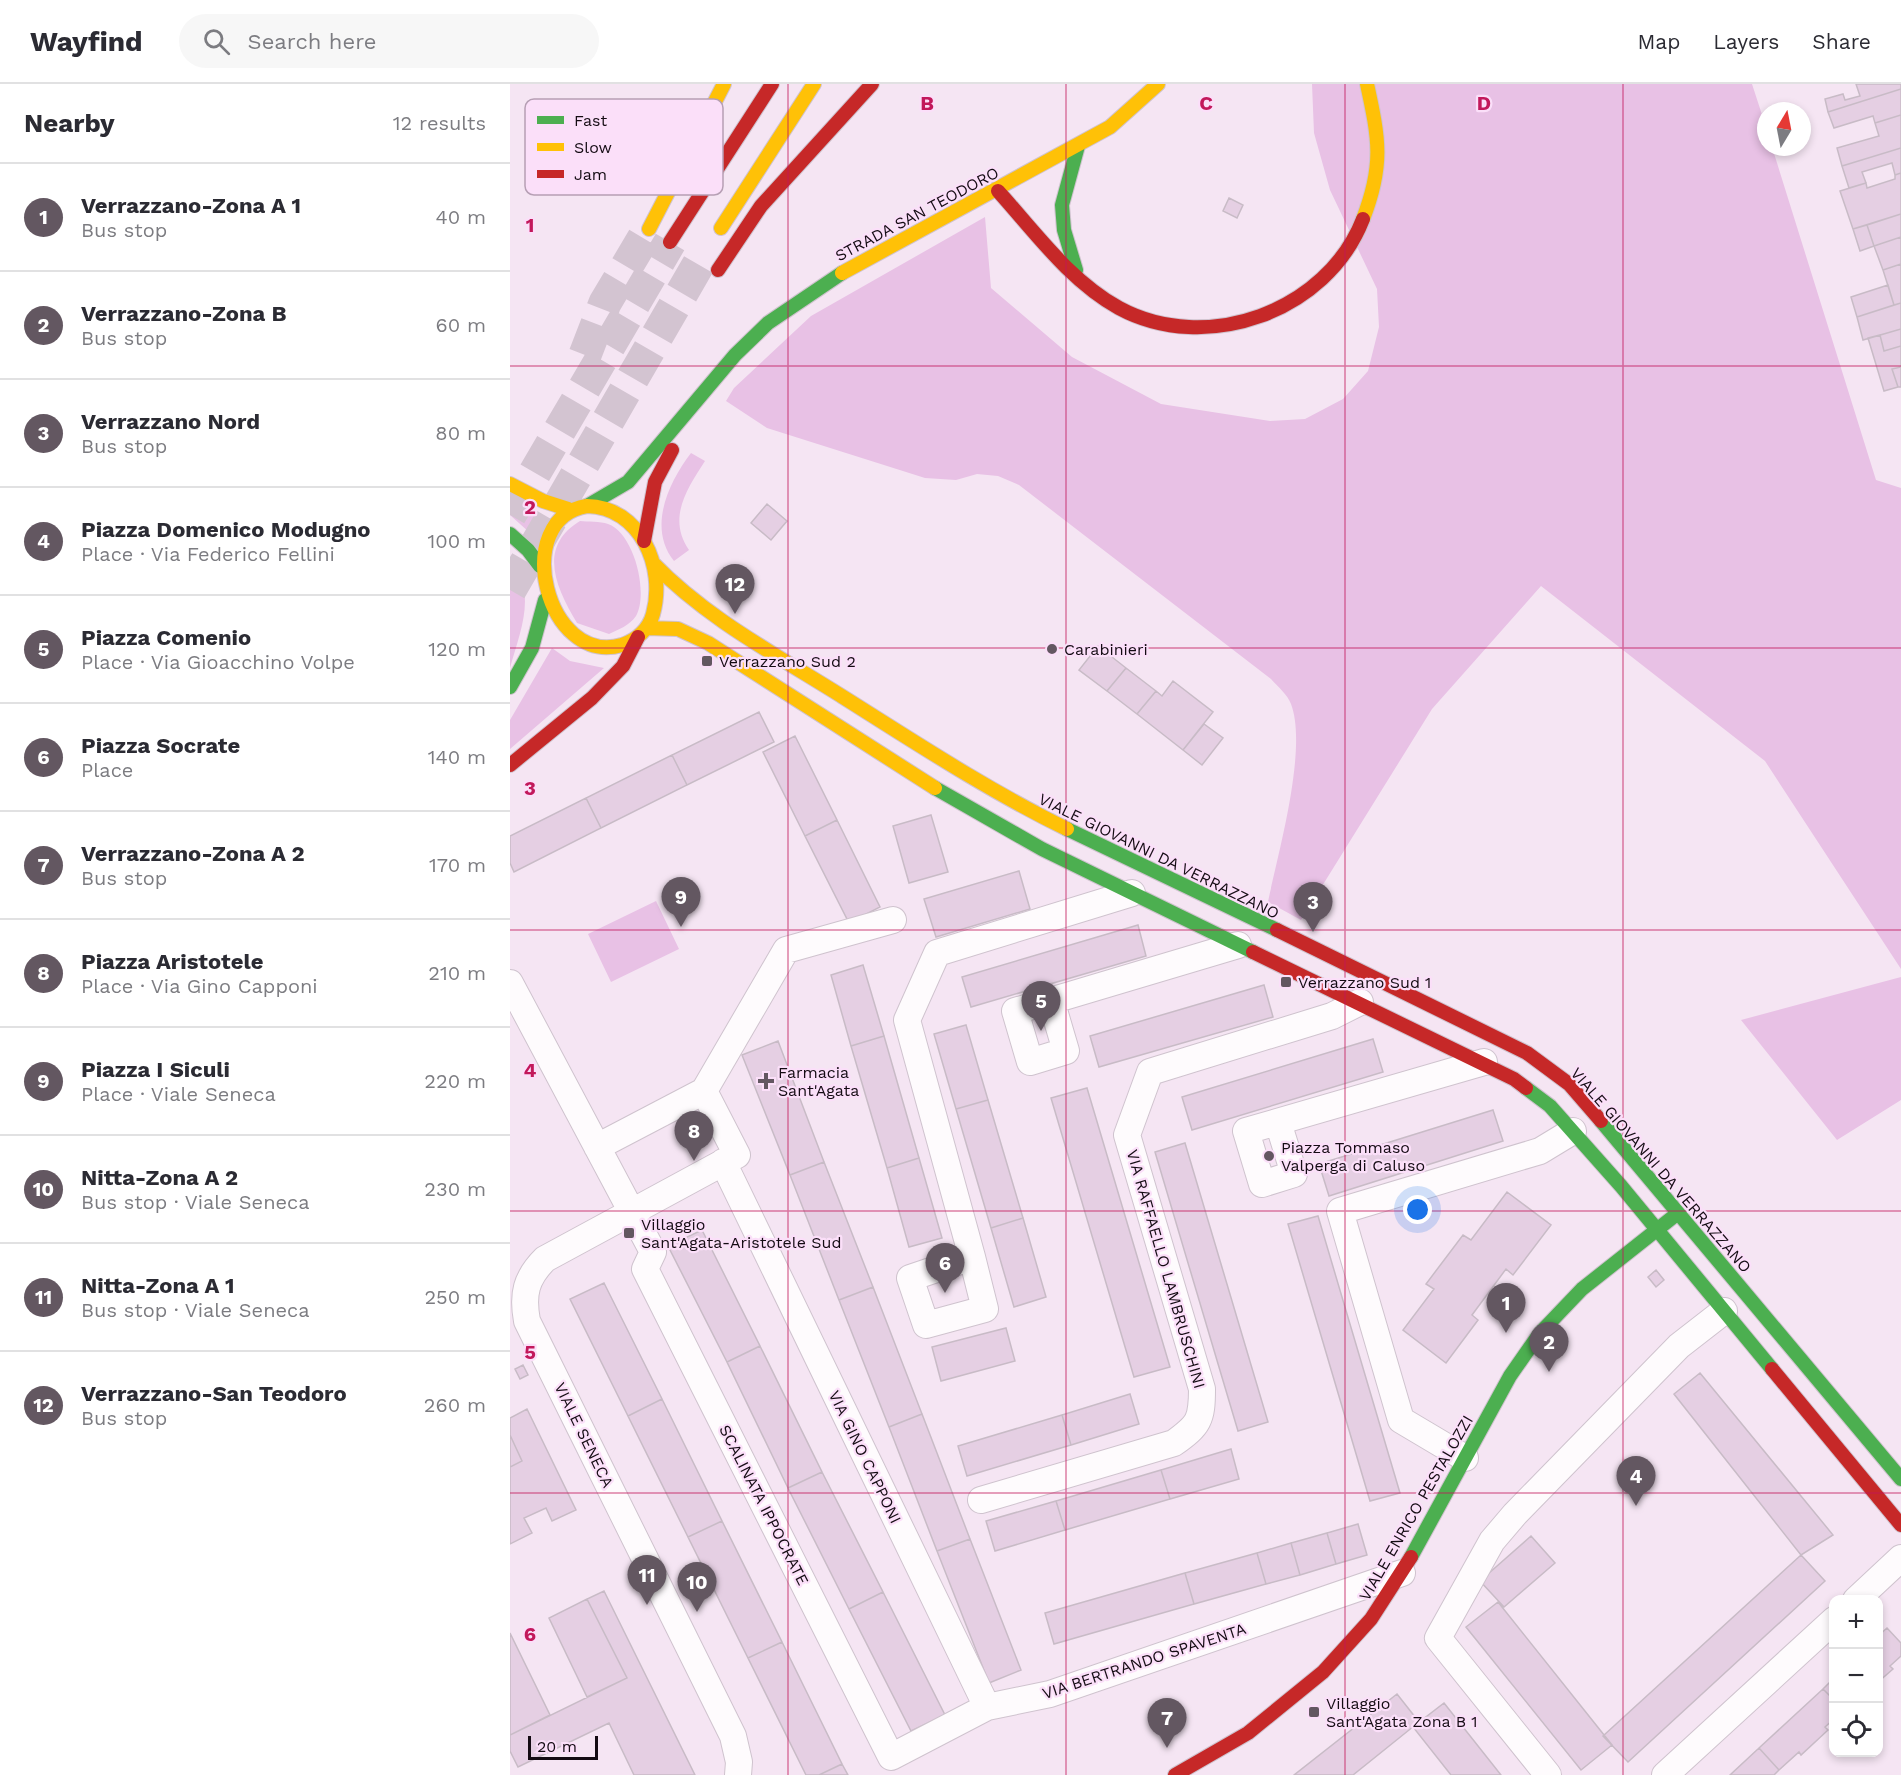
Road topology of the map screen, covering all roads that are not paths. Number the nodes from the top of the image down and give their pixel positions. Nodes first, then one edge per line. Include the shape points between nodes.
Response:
1 (724, 84) edge
2 (772, 84) edge
3 (814, 84) edge
4 (872, 84) edge
5 (1158, 84) edge
6 (1367, 84) edge
7 (716, 99) edge
8 (1078, 146) junction
9 (723, 160) edge
10 (998, 190) junction
11 (667, 195) edge
12 (700, 195) edge
13 (649, 229) tunnel mouth
14 (713, 240) dead end
15 (670, 242) tunnel mouth
16 (718, 270) dead end
17 (1078, 278) junction
18 (704, 390) junction
19 (510, 484) edge
20 (586, 506) junction
21 (568, 509) junction
22 (510, 534) edge
23 (644, 541) junction
24 (653, 563) junction
25 (540, 566) junction
26 (545, 600) junction
27 (643, 633) junction
28 (510, 687) edge
29 (510, 765) edge
30 (1132, 893) junction
31 (892, 920) dead end
32 (1238, 945) junction
33 (510, 983) edge
34 (1059, 998) dead end
35 (1360, 1002) junction
36 (1484, 1062) junction
37 (704, 1092) junction
38 (1559, 1095) junction
39 (1286, 1120) dead end
40 (1573, 1131) junction
41 (597, 1147) junction
42 (723, 1162) junction
43 (632, 1212) junction
44 (1678, 1212) junction
45 (1657, 1229) junction
46 (972, 1257) dead end
47 (1724, 1311) junction
48 (1465, 1458) junction
49 (1901, 1479) edge
50 (981, 1500) dead end
51 (1901, 1525) edge
52 (1901, 1558) edge
53 (1402, 1574) junction
54 (1860, 1595) edge
55 (1829, 1624) edge
56 (987, 1707) junction
57 (891, 1757) joint
58 (738, 1775) edge
59 (1175, 1775) edge
60 (1548, 1775) edge
61 (1665, 1775) edge

1 - 7 main road
2 - 9 main road
3 - 14 main road
4 - 16 main road via 761,206
5 - 8 main road, STRADA SAN TEODORO via 1110,127
6 - 17 main road via 1378,127 1377,180 1371,204 1347,252 1329,275 1288,306 1220,327 1177,327 1125,311
8 - 10 main road, STRADA SAN TEODORO
8 - 17 main road via 1062,205
10 - 17 main road
10 - 18 main road, STRADA SAN TEODORO via 803,297 768,323
11 - 13 main road
12 - 15 main road
18 - 20 main road, STRADA SAN TEODORO via 628,482
18 - 23 main road, STRADA SAN TEODORO via 655,482
19 - 21 main road
20 - 21 main road
20 - 23 main road via 603,506 618,512 633,523
21 - 25 main road via 548,528 541,542
22 - 25 main road
23 - 24 main road
24 - 27 main road via 656,595
24 - 38 main road, VIALE GIOVANNI DA VERRAZZANO via 678,590 761,646 1013,803 1498,1037 1527,1053
25 - 26 main road
26 - 27 main road via 565,631 586,644 599,648 619,646
26 - 28 main road via 532,648
27 - 29 main road via 623,666 592,698
27 - 30 main road, VIALE GIOVANNI DA VERRAZZANO via 678,629 708,643 943,793 1042,849
30 - 32 main road, VIALE GIOVANNI DA VERRAZZANO
30 - 46 street via 937,953 907,1020
31 - 37 street via 786,950
32 - 34 street
32 - 35 main road, VIALE GIOVANNI DA VERRAZZANO
33 - 41 street
35 - 36 main road, VIALE GIOVANNI DA VERRAZZANO
35 - 50 street, VIA RAFFAELLO LAMBRUSCHINI via 1332,1016 1150,1072 1127,1135 1202,1389 1202,1412 1196,1427 1174,1443
36 - 38 main road, VIALE GIOVANNI DA VERRAZZANO via 1514,1079
36 - 39 street
37 - 41 street
37 - 42 street via 736,1155
38 - 40 main road, VIALE GIOVANNI DA VERRAZZANO
38 - 44 main road, VIALE GIOVANNI DA VERRAZZANO
40 - 45 main road, VIALE GIOVANNI DA VERRAZZANO
40 - 48 street via 1540,1151 1340,1211 1401,1420
41 - 43 street
42 - 43 street, VIALE SENECA
42 - 56 street, VIA GINO CAPPONI
43 - 57 street, SCALINATA IPPOCRATE via 653,1252 645,1269
43 - 58 street, VIALE SENECA via 545,1259 532,1272 525,1290 527,1321 733,1736
44 - 45 main road, VIALE ENRICO PESTALOZZI
44 - 49 main road, VIALE GIOVANNI DA VERRAZZANO
45 - 47 main road, VIALE GIOVANNI DA VERRAZZANO
45 - 48 main road, VIALE ENRICO PESTALOZZI via 1582,1289 1540,1333 1510,1376
47 - 51 main road, VIALE GIOVANNI DA VERRAZZANO
47 - 60 street via 1679,1346 1515,1514 1492,1541 1438,1638
48 - 53 main road, VIALE ENRICO PESTALOZZI
52 - 54 street
53 - 56 street, VIA BERTRANDO SPAVENTA via 1050,1694
53 - 59 main road, VIALE ENRICO PESTALOZZI via 1371,1619 1323,1672 1248,1733
55 - 61 street
56 - 57 street, VIA BERTRANDO SPAVENTA

